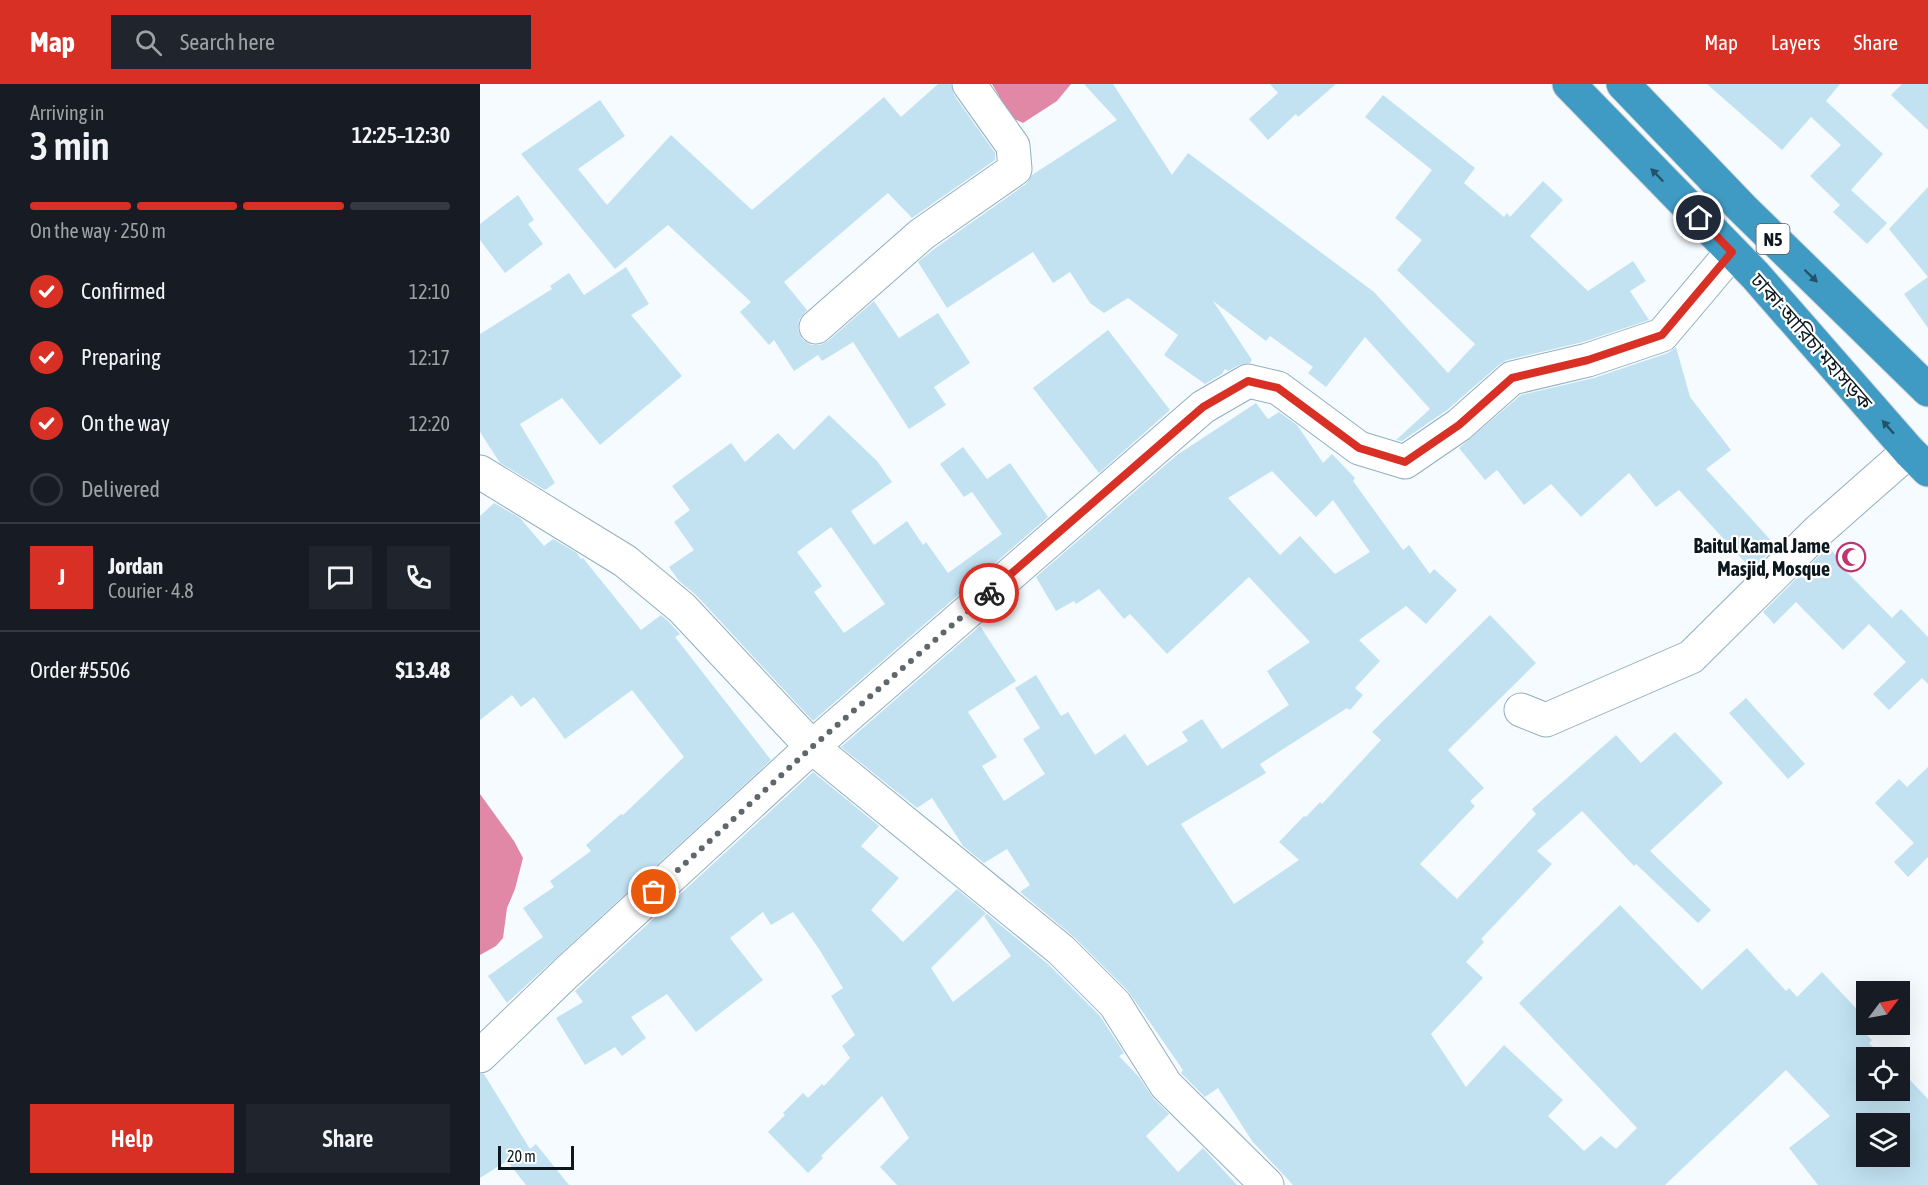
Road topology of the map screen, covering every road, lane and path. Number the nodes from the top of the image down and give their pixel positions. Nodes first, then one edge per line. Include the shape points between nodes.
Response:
1 (969, 84) edge
2 (1569, 84) edge
3 (1623, 84) edge
4 (1732, 252) junction
5 (816, 327) dead end
6 (1928, 390) edge
7 (1918, 461) edge
8 (485, 485) edge
9 (1521, 710) dead end
10 (812, 747) junction
11 (480, 1056) edge
12 (1267, 1185) edge

1 - 5 street via 1014,146 1015,169 922,234
4 -> 2 highway, ঢাকা-আরিচা মহাসড়ক / N5
3 -> 6 highway, ঢাকা-আরিচা মহাসড়ক / N5 via 1743,209
7 -> 4 highway, ঢাকা-আরিচা মহাসড়ক / N5
4 - 10 street via 1662,335 1588,360 1512,378 1459,425 1405,462 1359,448 1278,388 1248,381 1203,407
7 - 9 street via 1817,532 1691,657 1546,720
8 - 10 street via 625,561 682,608
10 - 11 street
10 - 12 street via 1061,950 1115,1004 1166,1085

